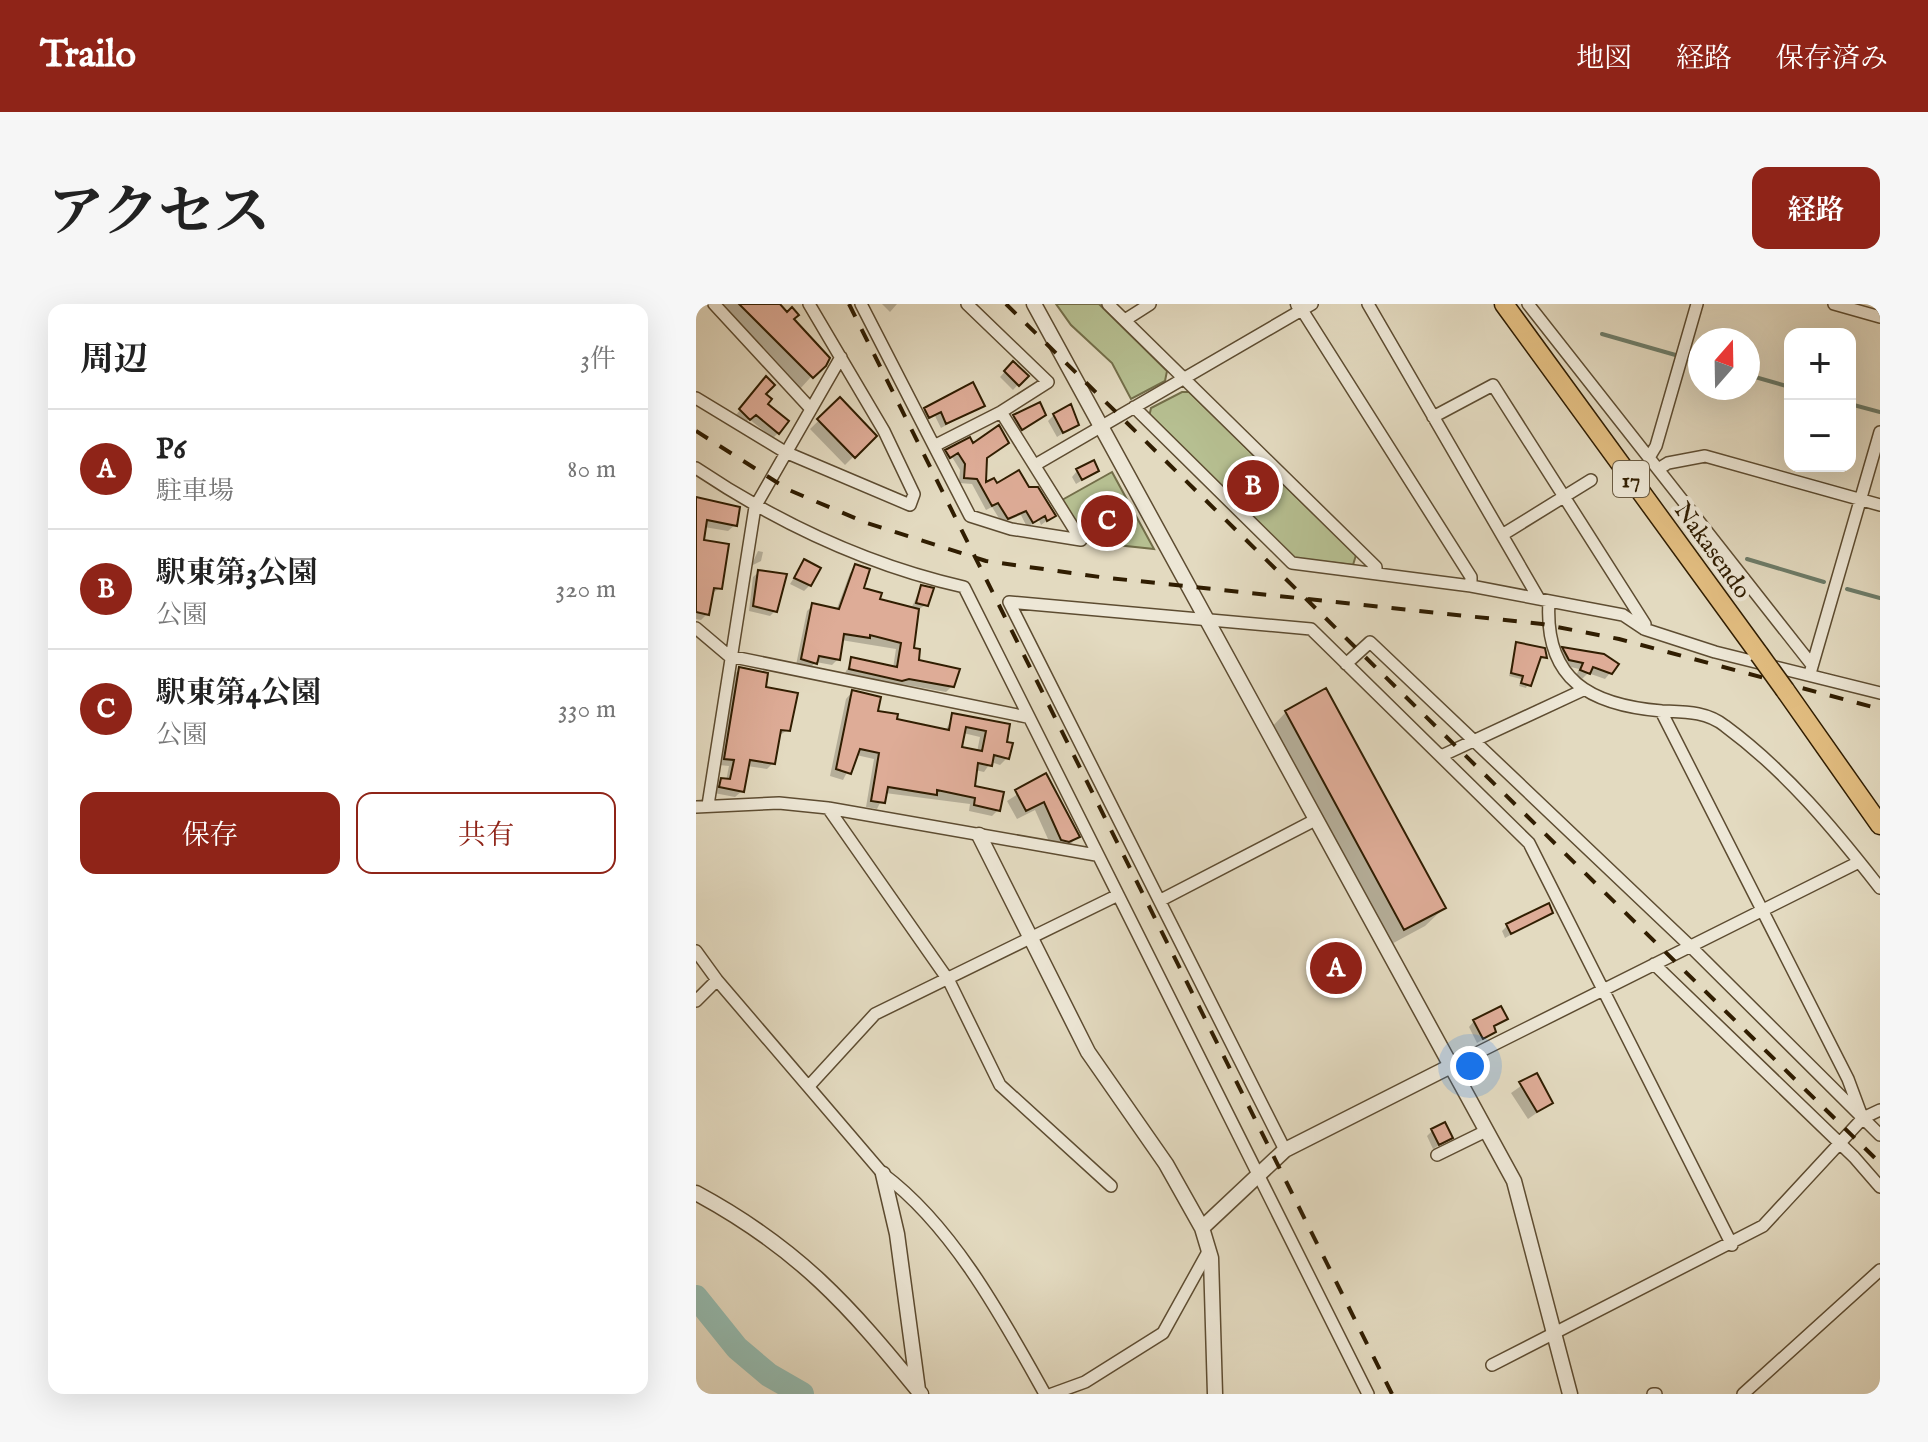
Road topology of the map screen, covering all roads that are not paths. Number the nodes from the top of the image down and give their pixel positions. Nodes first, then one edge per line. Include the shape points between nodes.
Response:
1 (714, 304) edge
2 (809, 304) edge
3 (861, 304) edge
4 (967, 304) edge
5 (1034, 304) edge
6 (1108, 304) edge
7 (1150, 304) edge
8 (1368, 304) edge
9 (1504, 304) edge
10 (1528, 304) edge
11 (1697, 304) edge
12 (1834, 304) edge
13 (1304, 306) edge
14 (1880, 317) edge
15 (1125, 320) junction
16 (841, 357) junction
17 (1188, 380) junction
18 (696, 398) edge
19 (1134, 407) junction
20 (811, 409) junction
21 (1001, 412) junction
22 (1433, 417) junction
23 (1102, 424) junction
24 (1880, 432) edge
25 (934, 446) junction
26 (785, 452) junction
27 (1650, 456) junction
28 (1035, 465) junction
29 (696, 468) edge
30 (1660, 468) junction
31 (1591, 480) dead end
32 (1564, 497) junction
33 (1861, 500) junction
34 (1880, 505) edge
35 (755, 507) junction
36 (1502, 535) junction
37 (1376, 573) junction
38 (1471, 586) junction
39 (1544, 600) junction
40 (1211, 623) junction
41 (696, 628) edge
42 (1644, 629) junction
43 (729, 656) junction
44 (1346, 664) junction
45 (1811, 669) junction
46 (1581, 691) junction
47 (1880, 693) edge
48 (1661, 711) junction
49 (1027, 717) junction
50 (1474, 740) junction
51 (1441, 756) junction
52 (702, 806) edge
53 (828, 808) junction
54 (1317, 819) junction
55 (1880, 825) edge
56 (979, 835) junction
57 (1096, 855) junction
58 (1859, 862) junction
59 (1880, 888) edge
60 (1116, 896) junction
61 (1161, 900) junction
62 (1762, 910) junction
63 (1031, 939) junction
64 (1690, 946) junction
65 (696, 951) edge
66 (1654, 964) junction
67 (717, 980) junction
68 (949, 981) junction
69 (1603, 990) junction
70 (696, 1001) edge
71 (1451, 1066) junction
72 (809, 1086) junction
73 (1880, 1110) edge
74 (1863, 1118) junction
75 (1486, 1131) junction
76 (1880, 1135) edge
77 (1840, 1144) junction
78 (1285, 1150) junction
79 (1437, 1155) dead end
80 (883, 1174) junction
81 (1258, 1174) junction
82 (1111, 1186) dead end
83 (1880, 1187) edge
84 (696, 1193) edge
85 (1202, 1228) junction
86 (1732, 1245) junction
87 (1209, 1250) junction
88 (1880, 1270) edge
89 (1552, 1336) junction
90 (1492, 1365) dead end
91 (919, 1393) edge
92 (1045, 1394) edge
93 (1052, 1394) edge
94 (1215, 1394) edge
95 (1368, 1394) edge
96 (1570, 1394) edge
97 (1743, 1394) edge

1 - 20 street
2 - 16 street
3 - 25 street
4 - 21 street via 1048,382
5 - 23 street
6 - 15 street
7 - 15 street
8 - 22 street
9 - 55 highway, Nakasendo / 17, bridge
10 - 27 street
11 - 27 street
12 - 14 street
13 - 17 street
13 - 38 street via 1471,577
15 - 17 street
16 - 20 street
16 - 26 street via 914,494 910,505
17 - 19 street
17 - 37 street via 1376,567
18 - 26 street
19 - 23 street
19 - 37 street via 1292,563
20 - 26 street
21 - 25 street
21 - 28 street
22 - 32 street via 1493,385
22 - 36 street
23 - 28 street
23 - 40 street
24 - 33 street
25 - 28 street via 970,516 1011,529 1081,540
26 - 35 street
27 - 30 street
29 - 35 street
30 - 33 street via 1705,456
30 - 45 street
31 - 32 street
32 - 36 street
32 - 42 street
33 - 34 street
33 - 45 street
35 - 43 street
35 - 49 street via 843,549 964,587
36 - 39 street
37 - 38 street
38 - 39 street
39 - 42 street via 1623,615
39 - 46 street via 1556,655
40 - 44 street via 1311,629
40 - 54 street
40 - 61 street via 1009,602
41 - 43 street
42 - 45 street via 1715,652
43 - 49 street
43 - 52 street
44 - 50 street via 1370,642
44 - 51 street
45 - 47 street
46 - 48 street
46 - 50 street
48 - 58 street via 1692,711 1723,724 1812,803
48 - 62 street
49 - 57 street
50 - 51 street
50 - 64 street
51 - 69 street via 1529,843
52 - 53 street via 779,803
53 - 56 street
53 - 68 street
54 - 61 street
54 - 71 street
56 - 57 street
56 - 63 street
57 - 60 street
58 - 59 street
58 - 62 street
60 - 63 street
60 - 81 street
61 - 78 street
62 - 64 street
62 - 74 street
63 - 68 street
63 - 85 street via 1088,1052 1166,1164
64 - 66 street
64 - 74 street
65 - 67 street
66 - 69 street
66 - 77 street
67 - 70 street
67 - 72 street
68 - 72 street via 875,1014
68 - 82 street via 1000,1085
69 - 71 street
69 - 86 street
71 - 75 street
71 - 78 street
72 - 80 street
73 - 74 street
74 - 76 street
74 - 77 street
75 - 79 street
75 - 89 street via 1514,1181
77 - 83 street
77 - 86 street via 1763,1226
78 - 81 street
80 - 91 street via 897,1234
80 - 92 street via 927,1214 991,1300
81 - 85 street
81 - 95 street
84 - 91 street via 740,1217 826,1284 868,1327
85 - 87 street
86 - 89 street
87 - 93 street via 1163,1333 1085,1382
87 - 94 street
88 - 97 street
89 - 90 street
89 - 96 street

